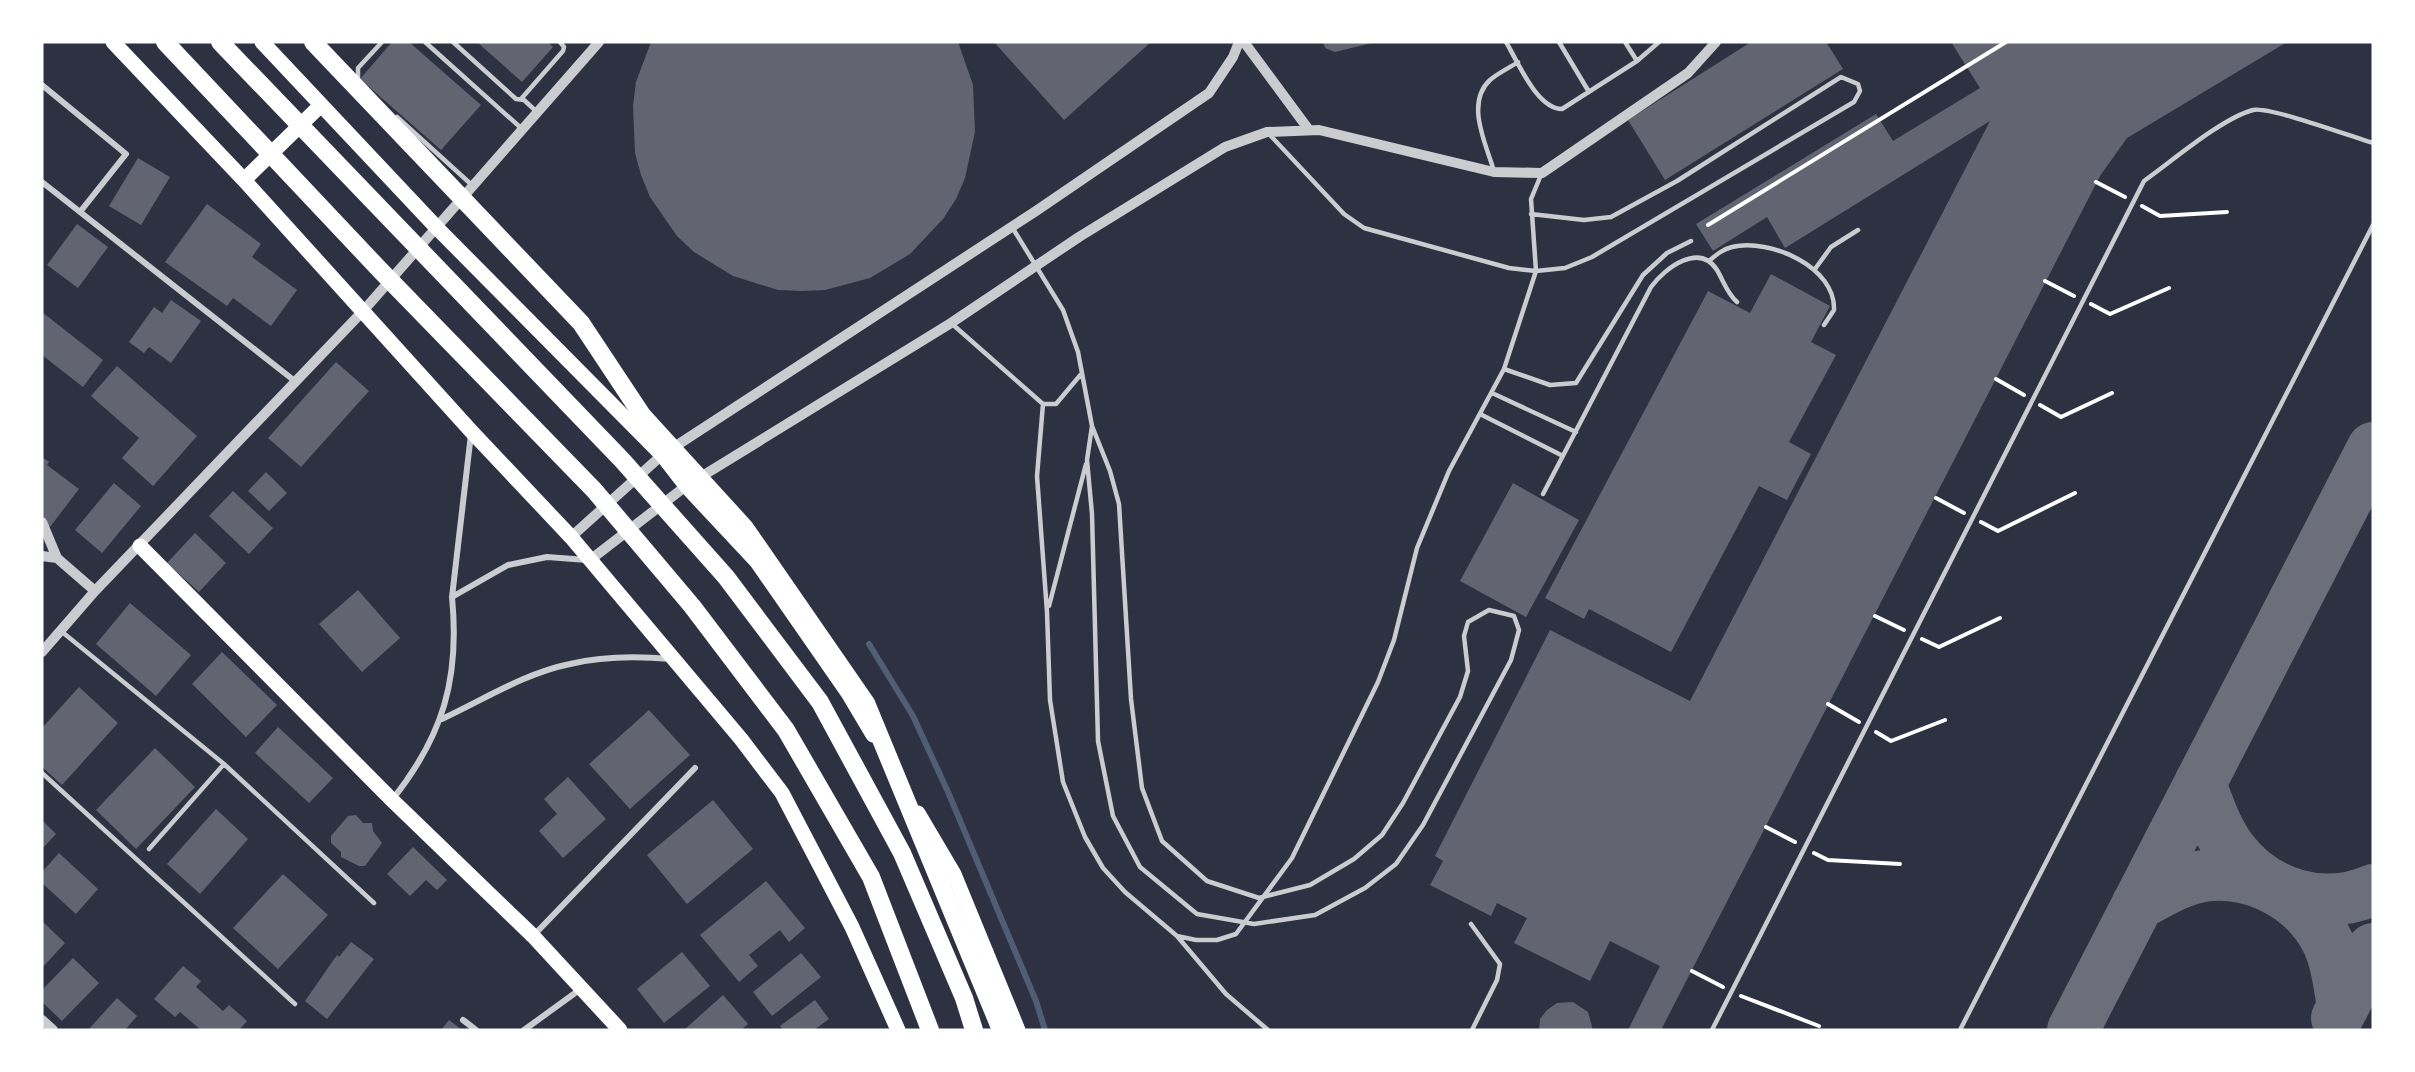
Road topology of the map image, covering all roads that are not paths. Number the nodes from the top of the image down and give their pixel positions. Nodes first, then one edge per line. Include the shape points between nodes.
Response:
1 (113, 42) edge
2 (165, 42) edge
3 (220, 42) edge
4 (262, 42) edge
5 (313, 42) edge
6 (382, 42) edge
7 (425, 42) edge
8 (453, 42) edge
9 (561, 42) edge
10 (599, 42) edge
11 (1239, 42) edge
12 (1244, 42) edge
13 (1506, 42) edge
14 (1559, 42) edge
15 (1625, 42) edge
16 (1659, 42) edge
17 (1716, 42) edge
18 (1637, 61) junction
19 (1518, 62) junction
20 (42, 85) edge
21 (1589, 92) junction
22 (521, 99) junction
23 (320, 106) junction
24 (384, 106) dead end
25 (538, 112) junction
26 (393, 114) dead end
27 (523, 130) junction
28 (1309, 130) junction
29 (1267, 132) junction
30 (2373, 143) edge
31 (1494, 172) junction
32 (1542, 173) junction
33 (244, 180) junction
34 (42, 182) edge
35 (474, 187) junction
36 (80, 212) junction
37 (1531, 214) junction
38 (2373, 225) edge
39 (1012, 227) junction
40 (438, 229) junction
41 (1858, 230) dead end
42 (1691, 241) dead end
43 (1709, 261) junction
44 (1037, 267) junction
45 (1815, 270) junction
46 (1536, 272) junction
47 (1737, 302) dead end
48 (364, 310) junction
49 (951, 323) junction
50 (1824, 325) dead end
51 (1504, 369) junction
52 (1082, 373) junction
53 (296, 383) junction
54 (1492, 393) junction
55 (1043, 404) junction
56 (1480, 414) junction
57 (1092, 426) junction
58 (471, 431) junction
59 (1576, 432) junction
60 (662, 455) junction
61 (1563, 456) junction
62 (1087, 460) junction
63 (686, 486) junction
64 (1543, 494) dead end
65 (42, 522) edge
66 (572, 537) junction
67 (140, 546) junction
68 (42, 555) edge
69 (57, 558) junction
70 (590, 560) junction
71 (95, 591) junction
72 (452, 597) junction
73 (1047, 612) junction
74 (61, 631) junction
75 (42, 652) edge
76 (672, 660) junction
77 (442, 719) junction
78 (224, 764) junction
79 (695, 768) dead end
80 (42, 772) edge
81 (392, 800) junction
82 (149, 849) dead end
83 (374, 903) dead end
84 (1471, 924) dead end
85 (533, 936) junction
86 (1178, 936) junction
87 (582, 988) junction
88 (294, 1004) dead end
89 (42, 1020) edge
90 (463, 1020) dead end
91 (53, 1030) edge
92 (476, 1030) edge
93 (524, 1030) edge
94 (620, 1030) edge
95 (898, 1030) edge
96 (930, 1030) edge
97 (974, 1030) edge
98 (1001, 1030) edge
99 (1018, 1030) edge
100 (1268, 1030) edge
101 (1472, 1030) edge
102 (1712, 1030) edge
103 (1960, 1030) edge

1 - 33 main road
2 - 96 highway via 594,490 692,606 786,730 872,877
3 - 97 highway via 622,460 726,577 826,712 902,853
4 - 23 main road
5 - 98 highway via 581,323 642,416 745,528 866,703
6 - 24 lane via 358,68 357,75 358,82
7 - 27 lane
8 - 22 lane via 516,99
9 - 22 lane via 562,51
10 - 25 street
11 - 39 street via 1209,93
12 - 28 street
13 - 19 lane
14 - 21 lane
15 - 18 lane
16 - 18 lane
17 - 32 street via 1689,73
18 - 21 lane
19 - 21 lane via 1545,105 1562,109
19 - 31 lane via 1490,80 1479,102 1478,117
20 - 36 street via 126,154
22 - 25 lane
23 - 33 main road
23 - 40 main road
25 - 27 street
26 - 35 lane
27 - 35 street
28 - 29 street
28 - 31 street
29 - 44 street via 1225,147
29 - 46 lane via 1344,214 1364,228
30 - 102 lane via 2254,110 2223,125 2144,181
31 - 32 street
32 - 37 lane via 1531,199
33 - 48 main road
34 - 36 street
35 - 40 street
36 - 53 street
37 - 46 lane
37 - 46 lane via 1584,220 1611,217 1677,181 1841,77 1858,84 1860,91 1854,102 1592,257
38 - 103 lane
39 - 44 lane
39 - 60 street
40 - 48 street
40 - 60 main road
41 - 45 lane via 1831,247
42 - 51 lane via 1667,254 1643,275 1576,383 1550,385
43 - 45 lane via 1720,251 1743,246 1786,253
43 - 47 lane
43 - 59 lane via 1699,258 1674,263 1657,278
44 - 49 street
44 - 52 lane via 1063,310
45 - 50 lane via 1831,288 1834,299 1834,310
46 - 51 lane
48 - 53 street
48 - 58 main road
49 - 55 lane
49 - 63 street
51 - 54 lane
52 - 55 lane via 1056,404
52 - 57 lane
53 - 67 street
54 - 56 lane
54 - 59 lane
55 - 73 lane via 1037,476
56 - 61 lane
56 - 86 lane via 1449,471 1417,548 1394,640 1378,682 1292,858 1236,934 1217,940
57 - 62 lane
57 - 62 lane via 1119,504 1131,699 1142,789 1162,841 1207,881 1259,897 1310,885 1354,859 1382,835 1460,697 1467,671 1464,636 1468,622 1489,610 1514,616 1519,630 1511,660 1423,825 1396,864 1365,888 1315,915 1254,924 1197,914 1140,867 1113,816 1098,741
58 - 66 main road
58 - 72 street
59 - 61 lane
60 - 63 main road
60 - 66 street
61 - 64 lane
62 - 73 lane
63 - 70 street
63 - 99 main road via 757,562 848,693 954,874
65 - 69 street
66 - 70 main road
67 - 71 street
67 - 81 main road
68 - 69 street
69 - 71 street
70 - 72 street via 547,557 508,566
70 - 76 main road
71 - 74 street
72 - 77 street via 453,668
73 - 86 lane via 1053,734 1063,782 1080,826 1103,868 1125,892
74 - 75 street
74 - 78 lane
76 - 77 street via 641,657 569,664 508,686
76 - 95 main road via 782,793 852,927
77 - 81 street via 417,769
78 - 82 lane
78 - 83 lane
79 - 85 street
80 - 88 lane
81 - 85 main road
84 - 101 lane via 1500,964 1497,980
85 - 87 main road
86 - 100 lane via 1226,994
87 - 93 street
87 - 94 main road
89 - 91 street
90 - 92 street

